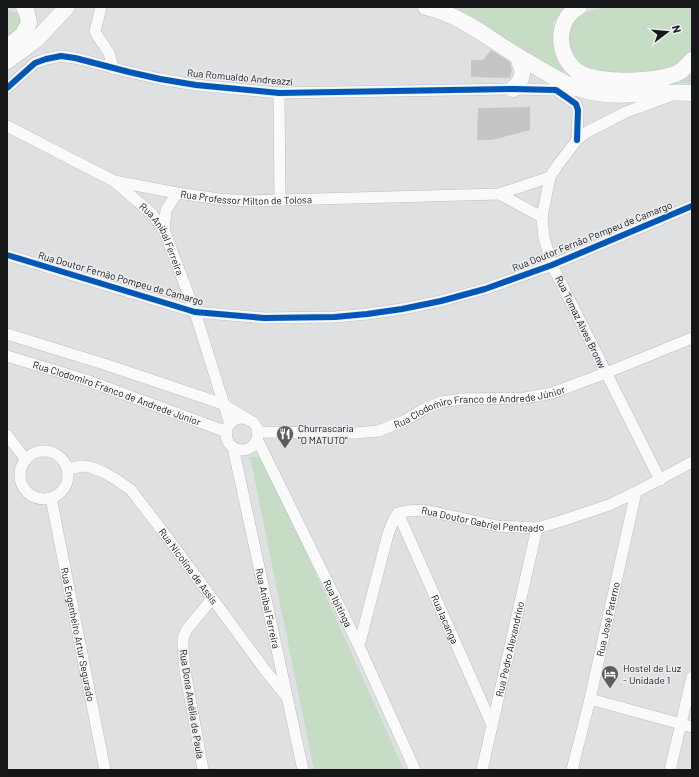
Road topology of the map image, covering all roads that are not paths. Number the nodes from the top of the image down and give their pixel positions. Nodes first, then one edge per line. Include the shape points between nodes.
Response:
1 (24, 7) edge
2 (67, 7) edge
3 (101, 7) edge
4 (426, 7) edge
5 (579, 7) edge
6 (7, 48) edge
7 (517, 55) junction
8 (692, 60) edge
9 (7, 61) edge
10 (113, 68) junction
11 (7, 88) edge
12 (513, 89) junction
13 (686, 92) edge
14 (279, 93) junction
15 (7, 126) edge
16 (577, 140) junction
17 (550, 177) junction
18 (114, 181) junction
19 (177, 193) junction
20 (499, 194) junction
21 (280, 200) junction
22 (692, 206) edge
23 (542, 217) junction
24 (164, 230) junction
25 (7, 254) edge
26 (552, 265) junction
27 (195, 312) junction
28 (7, 334) edge
29 (692, 338) edge
30 (7, 356) edge
31 (606, 373) junction
32 (223, 404) junction
33 (249, 420) junction
34 (228, 428) junction
35 (7, 435) edge
36 (257, 435) junction
37 (233, 447) junction
38 (26, 460) junction
39 (692, 462) edge
40 (68, 469) junction
41 (660, 480) junction
42 (636, 492) junction
43 (52, 498) junction
44 (398, 514) junction
45 (536, 528) junction
46 (212, 599) junction
47 (360, 646) junction
48 (280, 662) junction
49 (265, 670) junction
50 (692, 677) edge
51 (288, 698) junction
52 (590, 699) junction
53 (681, 724) junction
54 (492, 725) junction
55 (692, 727) edge
56 (105, 770) edge
57 (203, 770) edge
58 (303, 770) edge
59 (415, 770) edge
60 (482, 770) edge
61 (572, 770) edge
62 (670, 770) edge

1 - 6 highway via 29,23 23,34
2 - 9 highway via 36,40
3 - 10 street via 95,30 109,53
4 - 7 highway via 468,24
5 - 8 highway via 568,15 561,37 568,62 581,74 596,78 629,80 661,78 681,71
7 - 12 highway via 522,76
7 - 13 highway via 572,86 598,94 616,96
10 - 11 street, Rua Romualdo Andreazzi via 61,56 35,63
10 - 14 street, Rua Romualdo Andreazzi via 196,85
12 - 14 street, Rua Romualdo Andreazzi
12 - 16 street, Rua Romualdo Andreazzi via 556,90 576,104
13 - 16 street via 619,116
14 - 21 street
15 - 18 street, Rua Professor Milton de Tolosa
16 - 17 street, Rua Tomaz Alves Bronw
17 - 20 street, Rua Professor Milton de Tolosa
17 - 23 street, Rua Tomaz Alves Bronw
18 - 19 street, Rua Professor Milton de Tolosa
18 - 24 street, Rua Anibal Ferreira via 152,214
19 - 21 street, Rua Professor Milton de Tolosa via 234,200
19 - 24 street via 166,210
20 - 21 street, Rua Professor Milton de Tolosa
20 - 23 street, Rua Professor Milton de Tolosa
22 - 26 street, Rua Doutor Fernão Pompeu de Camargo
23 - 26 street, Rua Tomaz Alves Bronw via 544,238
24 - 27 street, Rua Anibal Ferreira
25 - 27 street, Rua Doutor Fernão Pompeu de Camargo
26 - 27 street, Rua Doutor Fernão Pompeu de Camargo via 449,299 367,314 271,318
26 - 31 street, Rua Tomaz Alves Bronw
27 - 32 street, Rua Anibal Ferreira
28 - 32 street, Rua Clodomiro Franco de Andrede Júnior
29 - 31 street, Rua Clodomiro Franco de Andrede Júnior
30 - 34 street, Rua Clodomiro Franco de Andrede Júnior
31 - 36 street, Rua Clodomiro Franco de Andrede Júnior via 538,396 442,402 378,431
31 - 41 street, Rua Tomaz Alves Bronw
32 - 33 street, Rua Clodomiro Franco de Andrede Júnior
32 - 34 street, Rua Anibal Ferreira
33 - 34 street via 238,418
33 - 36 street via 256,427
34 - 37 street, Rua Anibal Ferreira via 228,440
35 - 38 street
36 - 37 street via 247,449
36 - 47 street, Rua Ibitinga
37 - 48 street, Rua Anibal Ferreira
38 - 40 street via 37,452 52,452 59,456
38 - 43 street via 20,477 26,492 40,499
39 - 41 street, Rua Doutor Gabriel Penteado
40 - 43 street via 66,485 62,492
40 - 46 street, Rua Nicolina de Assis via 90,467 108,474 131,490
41 - 42 street, Rua Doutor Gabriel Penteado
42 - 45 street, Rua Doutor Gabriel Penteado via 586,514
42 - 52 street, Rua José Paterno
43 - 56 street, Rua Engenheiro Artur Segurado
44 - 45 street, Rua Doutor Gabriel Penteado via 424,510 497,526
44 - 47 street via 388,534
44 - 54 street, Rua Iacanga
45 - 54 street, Rua Pedro Alexandrino
46 - 49 street, Rua Nicolina de Assis
46 - 57 street, Rua Dona Amélia de Paula via 187,629 183,647
47 - 59 street, Rua Ibitinga
48 - 49 street
48 - 51 street, Rua Anibal Ferreira
49 - 51 street, Rua Nicolina de Assis
50 - 53 street
51 - 58 street, Rua Anibal Ferreira
52 - 53 street
52 - 61 street, Rua José Paterno
53 - 55 street
53 - 62 street
54 - 60 street, Rua Pedro Alexandrino

